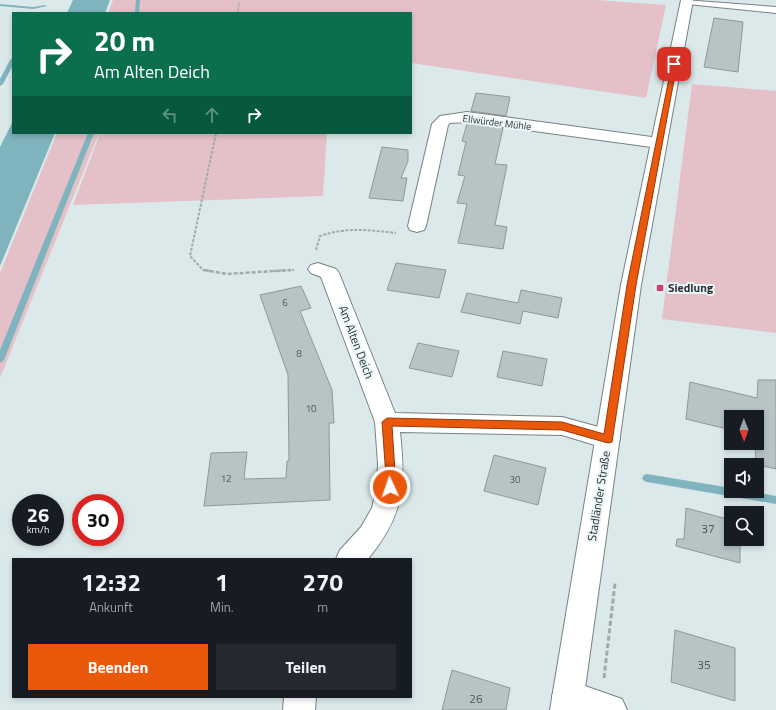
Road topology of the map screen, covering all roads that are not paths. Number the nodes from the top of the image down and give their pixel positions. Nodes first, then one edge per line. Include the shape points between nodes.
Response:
1 (687, 1) edge
2 (776, 10) edge
3 (659, 143) junction
4 (417, 226) road end
5 (318, 269) road end
6 (387, 422) junction
7 (608, 439) junction
8 (351, 558) edge
9 (300, 698) edge
10 (567, 703) edge
11 (299, 710) edge
12 (611, 710) edge

1 - 2 lane
1 - 3 main road, Stadländer Straße
3 - 4 main road, Ellwürder Mühle via 467,117 445,119 440,124
3 - 7 main road, Stadländer Straße via 632,285
5 - 6 main road, Am Alten Deich via 329,273
6 - 7 main road via 562,426
6 - 8 main road, Am Alten Deich via 390,487 384,513 368,540
7 - 10 main road, Stadländer Straße
9 - 11 main road
10 - 12 main road

